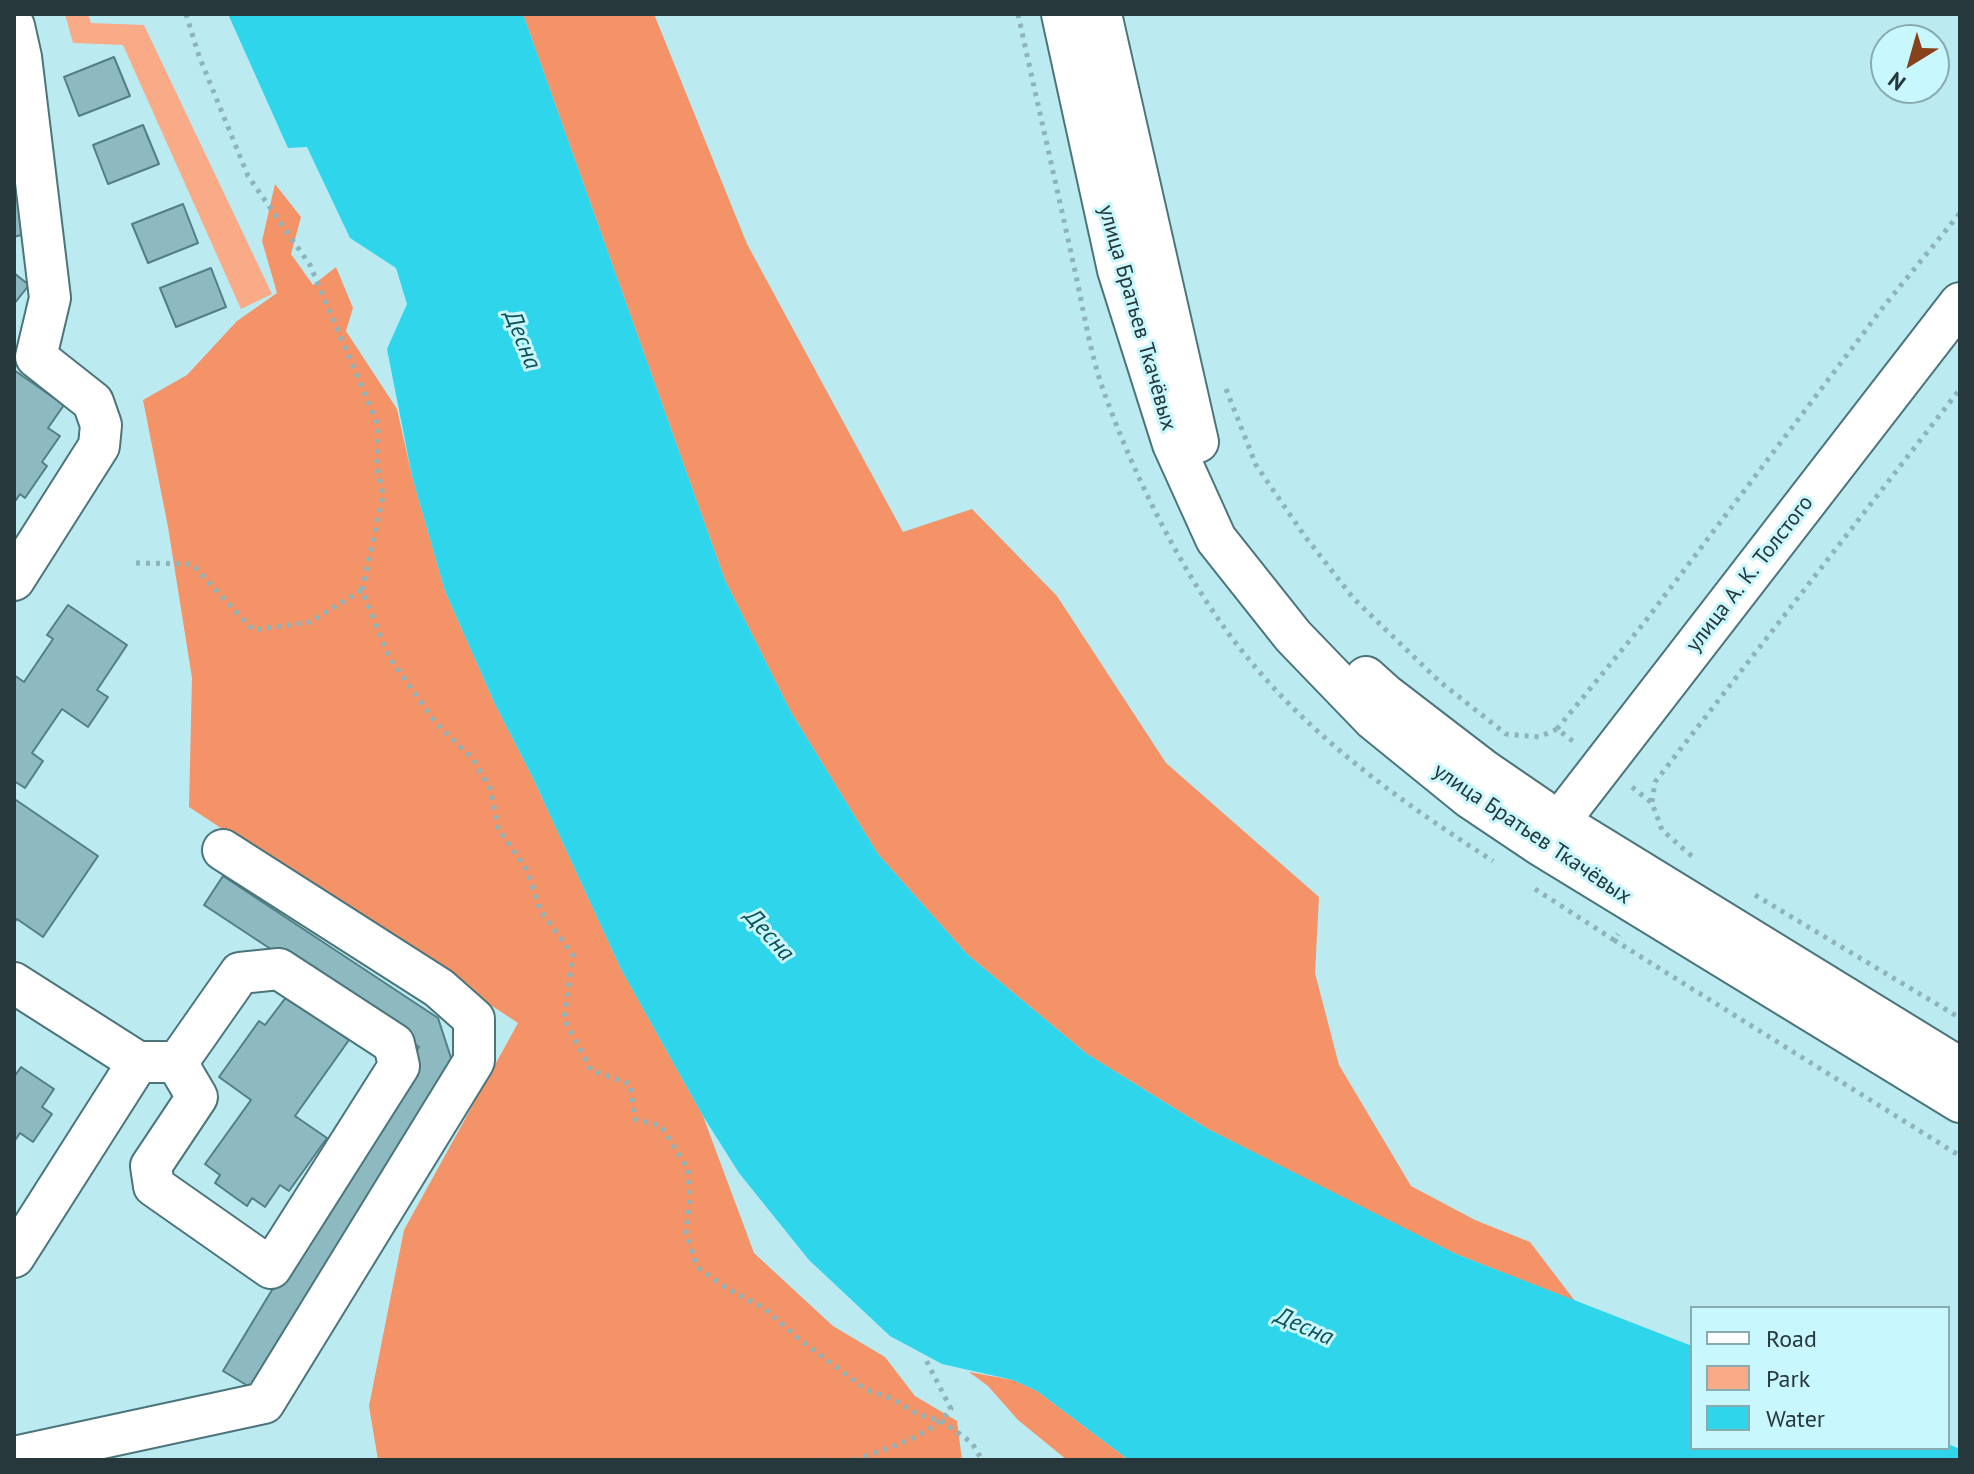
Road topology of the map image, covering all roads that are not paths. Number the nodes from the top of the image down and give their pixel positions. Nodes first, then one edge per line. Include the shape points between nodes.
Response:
1 (1062, 14) edge
2 (1101, 14) edge
3 (14, 26) edge
4 (1960, 303) edge
5 (25, 355) edge
6 (14, 580) edge
7 (1549, 833) junction
8 (223, 850) dead end
9 (14, 983) edge
10 (157, 1062) junction
11 (1960, 1068) edge
12 (1960, 1102) edge
13 (14, 1257) edge
14 (14, 1457) edge

1 - 7 street, улица Братьев Ткачёвых via 1118,270 1173,444 1216,539 1293,636 1374,720 1470,798
2 - 7 street, улица Братьев Ткачёвых via 1196,437 1236,527 1306,621 1374,684 1485,771
3 - 5 street via 50,298
4 - 7 street, улица А. К. Толстого
5 - 6 street via 93,402 101,425 99,446
7 - 11 street, улица Братьев Ткачёвых
7 - 12 street, улица Братьев Ткачёвых
8 - 14 street via 439,988 474,1019 474,1061 264,1403
9 - 10 street
10 - 10 street via 240,973 279,969 394,1044 399,1066 271,1268 154,1186 151,1166 197,1097
10 - 13 street

